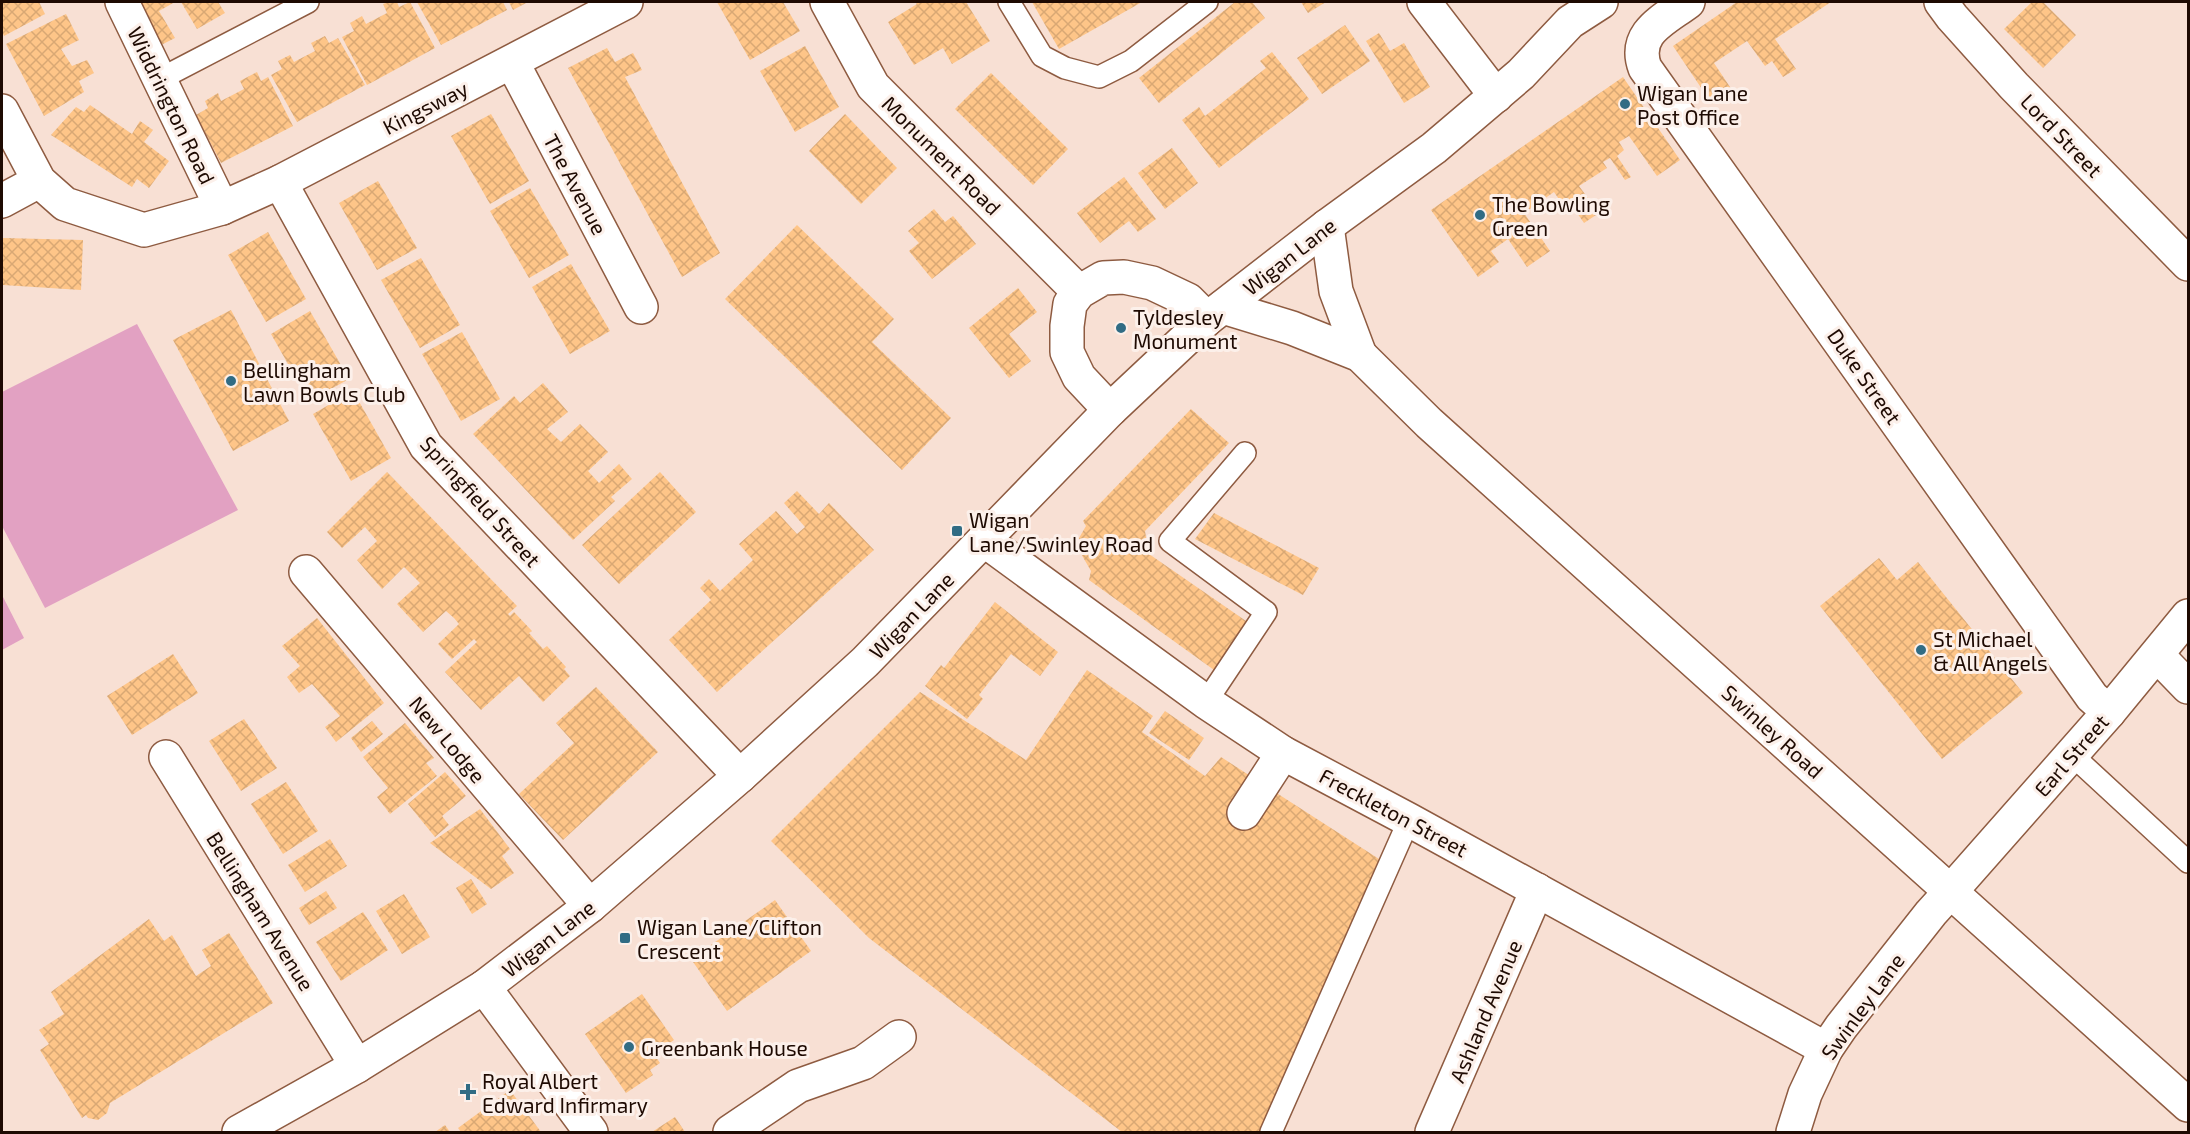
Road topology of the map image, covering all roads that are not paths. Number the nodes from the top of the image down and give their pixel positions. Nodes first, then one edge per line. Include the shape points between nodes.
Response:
1 (122, 2) edge
2 (308, 2) edge
3 (626, 2) edge
4 (826, 2) edge
5 (1009, 2) edge
6 (1207, 2) edge
7 (1424, 2) edge
8 (1600, 2) edge
9 (1688, 2) edge
10 (1941, 2) edge
11 (1576, 12) edge
12 (512, 62) junction
13 (159, 79) junction
14 (1496, 96) junction
15 (2, 111) edge
16 (39, 181) junction
17 (280, 182) junction
18 (2, 201) edge
19 (222, 208) junction
20 (1327, 226) junction
21 (2188, 264) edge
22 (1079, 292) junction
23 (641, 307) dead end
24 (1215, 313) junction
25 (1360, 356) junction
26 (1110, 410) junction
27 (1245, 453) dead end
28 (984, 540) junction
29 (306, 572) dead end
30 (2188, 616) edge
31 (2157, 655) junction
32 (2188, 687) edge
33 (1206, 702) junction
34 (2109, 712) junction
35 (1283, 753) junction
36 (2071, 754) junction
37 (166, 757) dead end
38 (740, 776) junction
39 (1244, 813) dead end
40 (1409, 820) junction
41 (2188, 862) edge
42 (1538, 890) junction
43 (1951, 891) junction
44 (590, 906) junction
45 (484, 987) junction
46 (899, 1037) dead end
47 (1826, 1049) junction
48 (357, 1066) junction
49 (2188, 1105) edge
50 (239, 1132) edge
51 (591, 1132) edge
52 (730, 1132) edge
53 (1271, 1132) edge
54 (1432, 1132) edge
55 (1793, 1132) edge

1 - 13 main road, Widdrington Road
2 - 13 lane
3 - 12 main road, Kingsway
4 - 22 main road, Monument Road via 873,86
5 - 6 lane via 1042,56 1065,68 1099,77 1131,61
7 - 14 main road
8 - 11 main road, Wigan Lane
9 - 34 main road, Duke Street via 1647,33 1641,57 1645,68 2092,697
10 - 21 main road, Lord Street via 2014,86
11 - 14 main road, Wigan Lane
12 - 17 main road, Kingsway
12 - 23 main road, The Avenue
13 - 19 main road, Widdrington Road
14 - 20 main road, Wigan Lane via 1434,148
15 - 16 main road
16 - 18 main road
16 - 19 main road, Kingsway via 65,204 144,230
17 - 19 main road, Kingsway
17 - 38 main road, Springfield Street via 426,446
20 - 24 main road, Wigan Lane
20 - 25 main road, Swinley Road via 1336,291
22 - 24 main road via 1102,278 1124,277 1152,283
22 - 26 main road via 1070,304 1067,352 1079,377
24 - 25 main road, Swinley Road via 1292,328
24 - 26 main road, Wigan Lane
25 - 43 main road, Swinley Road via 1429,423
26 - 28 main road, Wigan Lane
27 - 33 lane via 1170,541 1266,612
28 - 33 main road, Freckleton Street
28 - 38 main road, Wigan Lane via 866,662
29 - 44 main road, New Lodge
30 - 31 main road, Earl Street
31 - 32 main road
31 - 34 main road, Earl Street
33 - 35 main road, Freckleton Street
34 - 36 main road, Earl Street
35 - 39 main road
35 - 40 main road, Freckleton Street
36 - 41 lane
36 - 43 main road, Earl Street
37 - 48 main road, Bellingham Avenue
38 - 44 main road, Wigan Lane
40 - 42 main road, Freckleton Street
40 - 53 lane
42 - 47 main road, Freckleton Street
42 - 54 main road, Ashland Avenue
43 - 47 main road, Swinley Lane
43 - 49 main road, Swinley Road
44 - 45 main road, Wigan Lane
45 - 48 main road, Wigan Lane
45 - 51 main road
46 - 52 main road via 862,1063 798,1086
47 - 55 main road, Swinley Lane
48 - 50 main road, Wigan Lane

